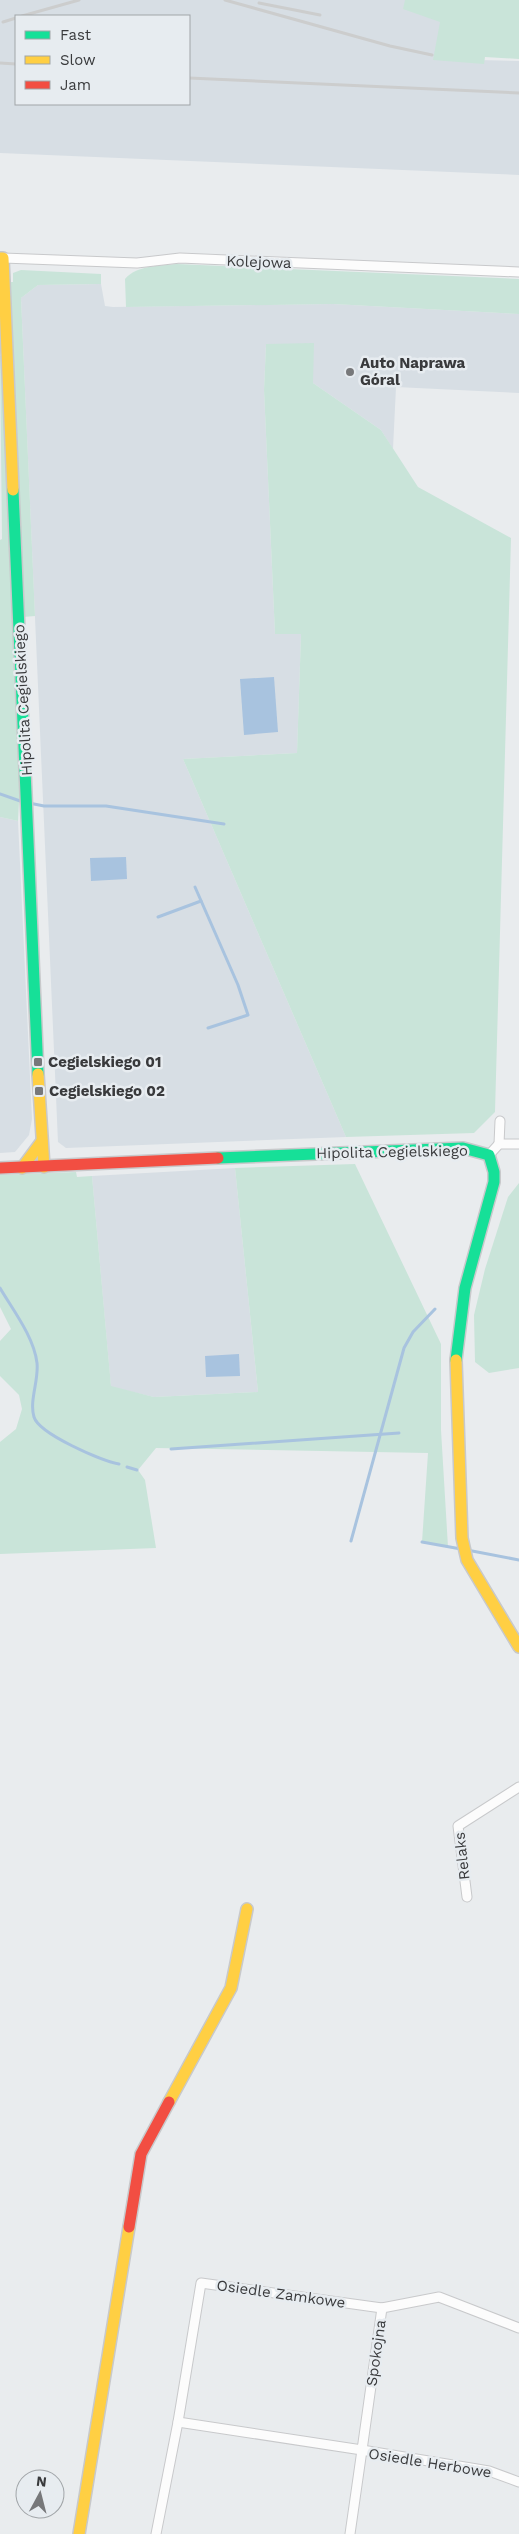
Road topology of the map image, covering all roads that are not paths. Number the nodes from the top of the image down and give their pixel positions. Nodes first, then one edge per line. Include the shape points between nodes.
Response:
1 (2, 258) edge
2 (519, 272) edge
3 (500, 1121) dead end
4 (42, 1141) junction
5 (499, 1144) junction
6 (519, 1144) edge
7 (489, 1155) junction
8 (44, 1167) junction
9 (0, 1168) edge
10 (22, 1168) junction
11 (519, 1647) edge
12 (519, 1787) edge
13 (467, 1897) dead end
14 (246, 1909) dead end
15 (382, 2308) junction
16 (519, 2328) edge
17 (178, 2422) junction
18 (362, 2450) junction
19 (519, 2482) edge
20 (79, 2534) edge
21 (156, 2534) edge
22 (350, 2534) edge

1 - 2 street, Kolejowa via 137,263 180,258
1 - 4 street, Hipolita Cegielskiego
3 - 5 street
4 - 8 street, Hipolita Cegielskiego via 46,1155
4 - 10 street
5 - 6 street
5 - 7 street
7 - 8 street, Hipolita Cegielskiego via 463,1148 416,1149
7 - 11 street, Hipolita Cegielskiego via 494,1182 466,1288 456,1362 464,1550
8 - 10 street, Hipolita Cegielskiego
9 - 10 street, Hipolita Cegielskiego
12 - 13 street, Relaks via 458,1826
14 - 20 street via 231,1988 141,2154
15 - 16 street, Spokojna via 439,2297
15 - 17 street, Osiedle Zamkowe via 201,2283
15 - 18 street, Spokojna
17 - 18 street
17 - 21 street, Osiedle Zamkowe
18 - 19 street, Osiedle Herbowe via 489,2471
18 - 22 street, Osiedle Herbowe

